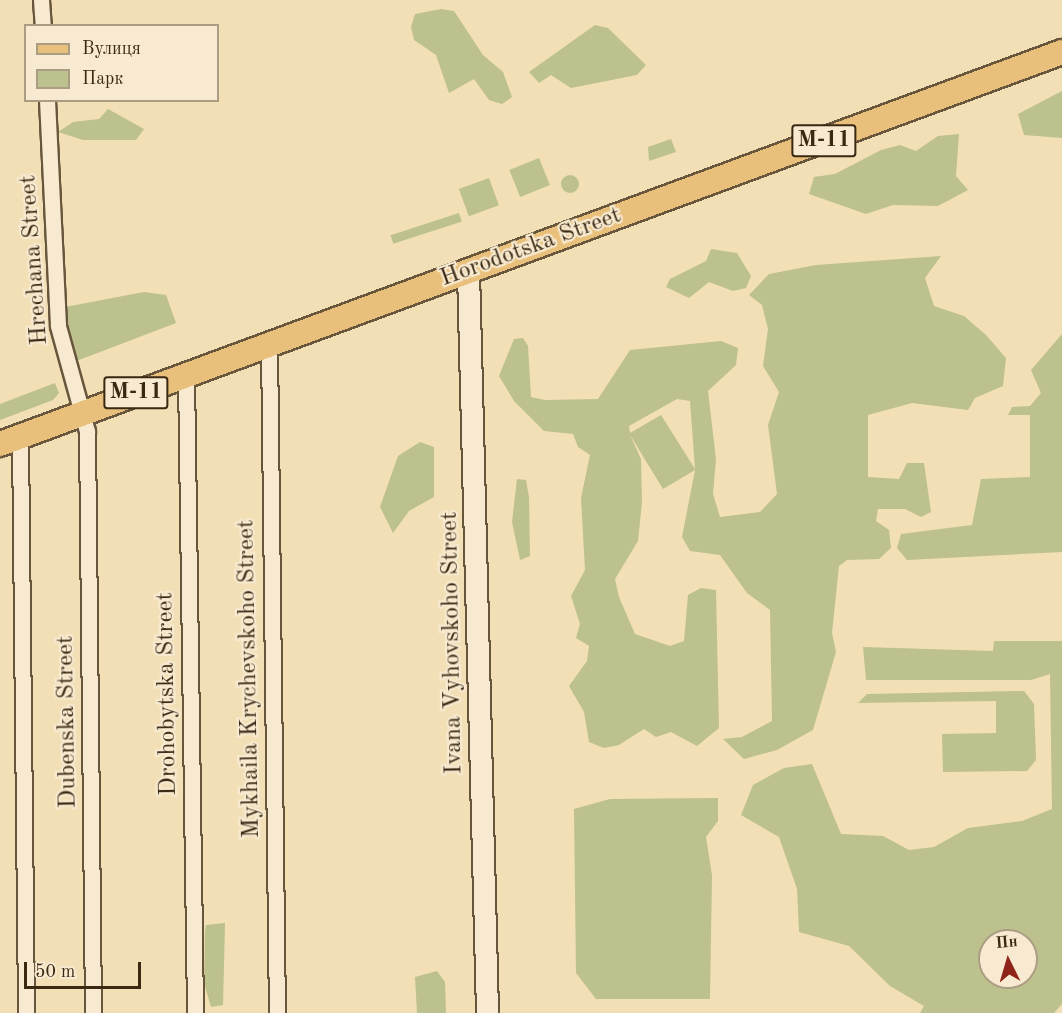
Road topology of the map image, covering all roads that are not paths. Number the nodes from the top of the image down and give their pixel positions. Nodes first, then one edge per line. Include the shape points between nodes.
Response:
1 (41, 0) edge
2 (43, 24) edge
3 (1062, 52) edge
4 (47, 102) edge
5 (468, 271) junction
6 (269, 343) junction
7 (186, 374) junction
8 (87, 422) junction
9 (10, 440) edge
10 (26, 1013) edge
11 (93, 1013) edge
12 (195, 1013) edge
13 (278, 1013) edge
14 (487, 1013) edge

1 - 2 street
3 - 5 main road, Horodotska Street / М-11
4 - 8 street, Hrechana Street via 58,326
5 - 6 main road, Horodotska Street / М-11
5 - 14 main road, Ivana Vyhovskoho Street
6 - 7 main road, Horodotska Street / М-11
6 - 13 street, Mykhaila Krychevskoho Street
7 - 8 main road, Horodotska Street / М-11
7 - 12 street, Drohobytska Street
8 - 9 main road, Horodotska Street / М-11
8 - 11 street, Dubenska Street
9 - 10 street

